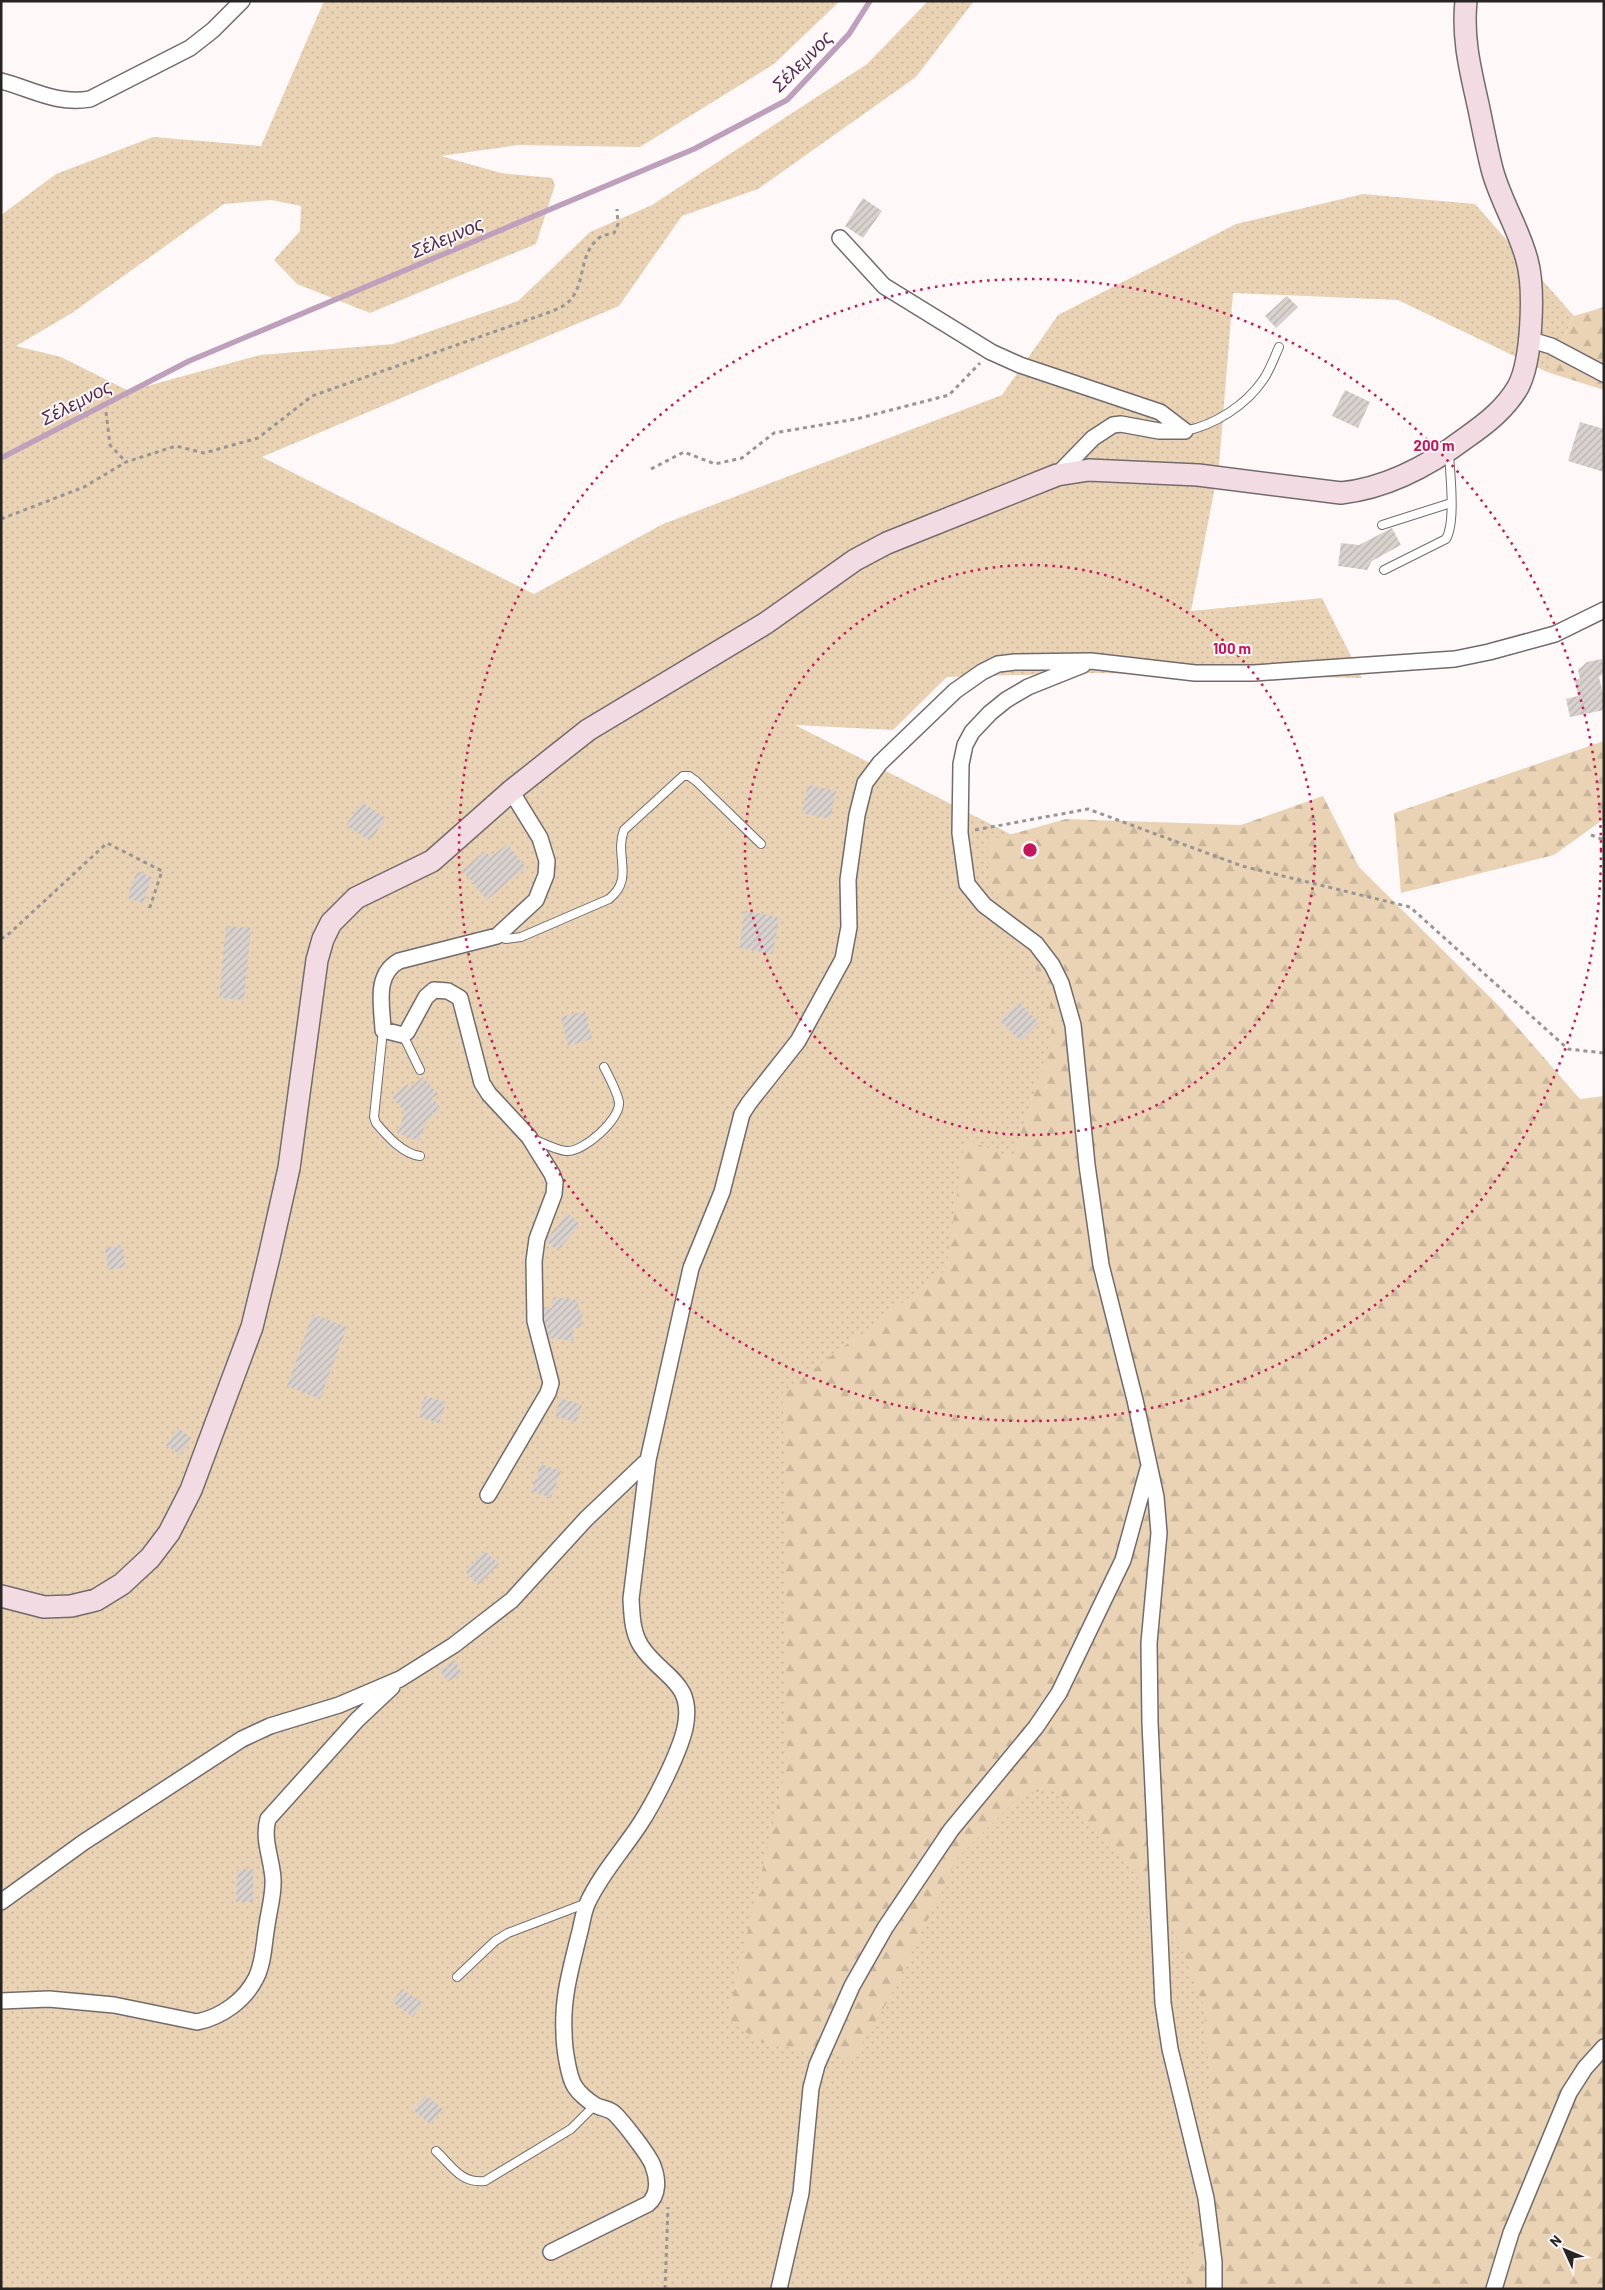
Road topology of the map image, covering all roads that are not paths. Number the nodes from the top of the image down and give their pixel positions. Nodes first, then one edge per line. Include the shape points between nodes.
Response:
1 (242, 1) edge
2 (1466, 1) edge
3 (1, 81) edge
4 (840, 238) dead end
5 (1528, 339) junction
6 (1278, 347) dead end
7 (1604, 374) edge
8 (1185, 430) junction
9 (1449, 451) junction
10 (1057, 475) junction
11 (1451, 503) junction
12 (1382, 525) dead end
13 (1384, 570) dead end
14 (1604, 610) edge
15 (1091, 662) junction
16 (511, 791) junction
17 (761, 844) dead end
18 (497, 936) junction
19 (383, 1030) junction
20 (403, 1035) junction
21 (604, 1067) dead end
22 (420, 1070) dead end
23 (529, 1137) junction
24 (420, 1156) dead end
25 (648, 1460) junction
26 (1149, 1466) junction
27 (488, 1495) dead end
28 (1, 1596) edge
29 (400, 1679) junction
30 (1, 1902) edge
31 (587, 1903) junction
32 (457, 1977) dead end
33 (1, 2001) edge
34 (1604, 2047) edge
35 (595, 2105) junction
36 (436, 2150) dead end
37 (551, 2252) dead end
38 (779, 2289) edge
39 (1214, 2289) edge
40 (1494, 2289) edge

1 - 3 street via 190,48 90,99 77,102 45,96
2 - 5 main road via 1463,27 1467,57 1492,170 1527,260 1533,304
4 - 8 street via 884,286 991,352 1020,365 1160,412
5 - 7 street via 1550,346
5 - 9 main road via 1524,373 1510,399 1490,420
6 - 8 lane via 1264,379 1244,400 1214,422
8 - 10 street via 1159,431 1113,425 1092,438
9 - 10 main road via 1382,485 1341,493 1198,475 1089,470
9 - 11 lane
10 - 16 main road via 887,543 855,560 766,623 588,730
11 - 12 lane
11 - 13 lane via 1446,539
14 - 15 street via 1555,634 1454,659 1244,673 1195,673
15 - 25 street via 1015,662 998,664 982,672 955,691 880,763 865,783 848,880 850,928 844,959 798,1041 742,1114 722,1192 691,1268
15 - 26 street via 1028,687 990,713 972,732 961,764 960,833 967,884 984,904 1036,944 1061,983 1073,1025 1101,1265
16 - 18 street via 540,838 547,861 546,875 536,900
16 - 28 main road via 432,861 356,898 331,923 323,939 317,960 289,1168 252,1327 191,1490 169,1533 150,1558 122,1584 96,1600 71,1606 44,1607
17 - 18 lane via 696,781 683,776 624,830 624,878 617,893 520,937 506,939
18 - 19 street via 393,965 381,983
19 - 20 street
19 - 24 lane via 374,1117 403,1149
20 - 22 lane
20 - 23 street via 429,993 448,991 460,998 482,1083
21 - 23 lane via 619,1102 618,1111 592,1141 566,1152
23 - 27 street via 555,1182 554,1194 537,1239 534,1260 535,1321 551,1383
25 - 29 street via 586,1519 512,1600 454,1645
25 - 31 street via 631,1599 633,1622 641,1646 672,1677 684,1695 685,1728 659,1791
26 - 38 street via 1123,1560 1059,1693 1036,1727 952,1830 885,1928 852,1986 817,2065 811,2088 801,2193
26 - 39 street via 1159,1533 1149,1661 1163,2003 1170,2049 1206,2198
29 - 30 street via 340,1705 270,1726 242,1739 84,1842
29 - 33 street via 268,1819 265,1837 274,1882 257,1976 246,1995 227,2010 197,2022 114,2005 49,1999
31 - 32 lane via 508,1932
31 - 35 street via 567,1984 563,2009 564,2038 575,2088
34 - 40 street via 1569,2092 1511,2233
35 - 36 lane via 570,2129 485,2181 466,2180
35 - 37 street via 616,2115 653,2166 657,2194 648,2204

